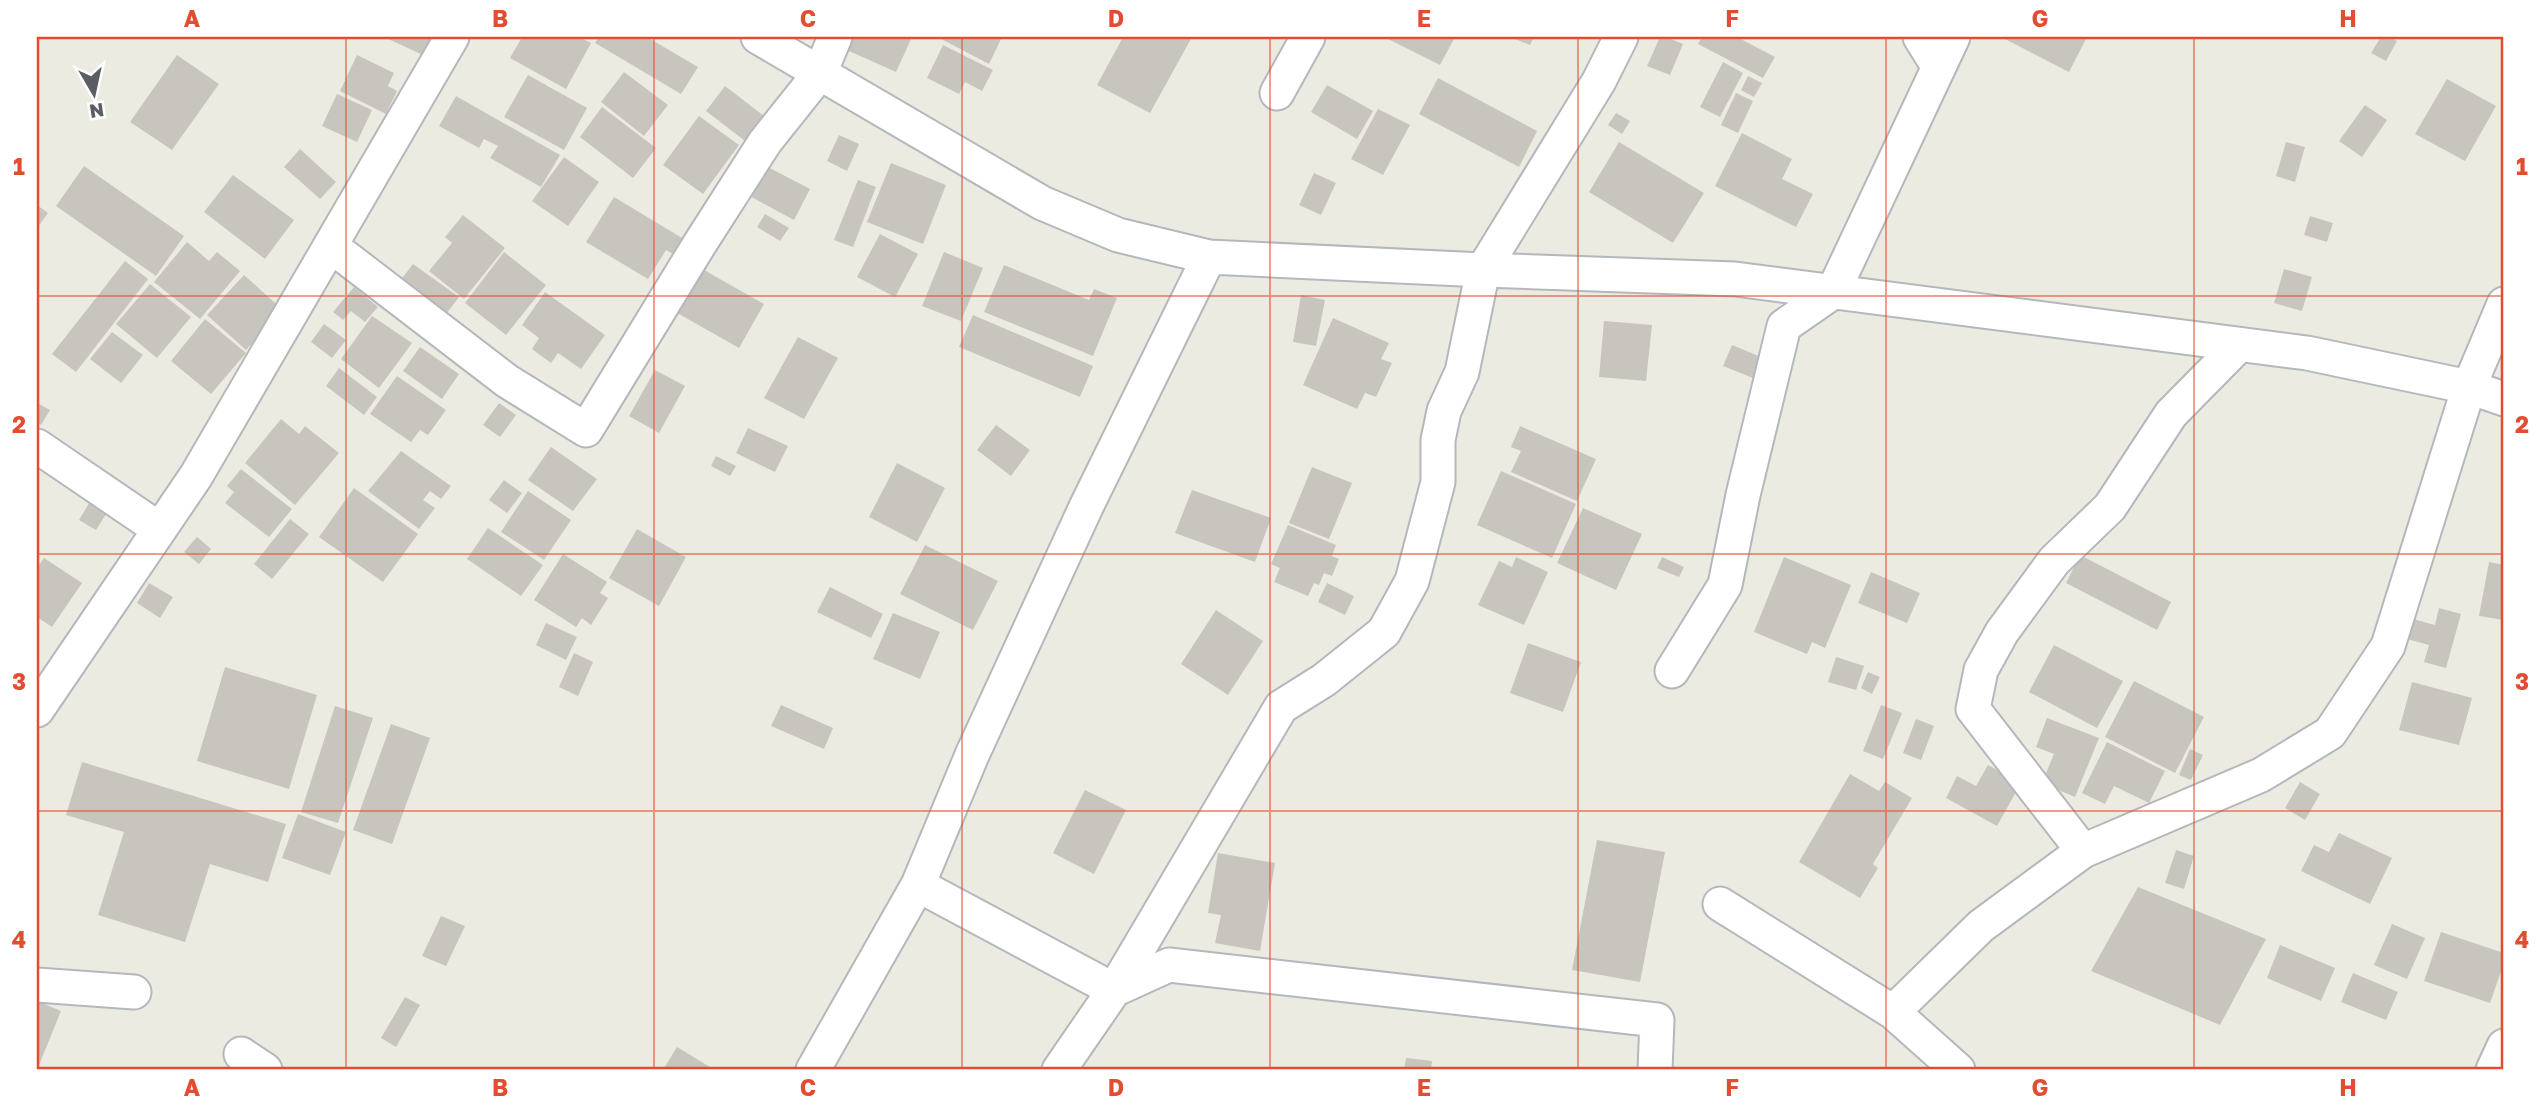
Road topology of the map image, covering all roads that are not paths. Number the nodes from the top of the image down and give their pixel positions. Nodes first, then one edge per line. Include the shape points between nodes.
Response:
1 (452, 37) edge
2 (758, 37) edge
3 (835, 37) edge
4 (1308, 37) edge
5 (1621, 37) edge
6 (1920, 37) edge
7 (1953, 37) edge
8 (1938, 66) junction
9 (820, 74) junction
10 (1277, 93) dead end
11 (331, 246) junction
12 (1209, 257) junction
13 (1483, 271) junction
14 (1833, 292) junction
15 (2504, 304) edge
16 (2239, 345) junction
17 (2469, 387) junction
18 (2504, 399) edge
19 (37, 446) edge
20 (159, 529) junction
21 (1672, 671) dead end
22 (37, 710) edge
23 (2083, 851) junction
24 (918, 885) junction
25 (1720, 904) dead end
26 (37, 985) edge
27 (1114, 990) junction
28 (134, 992) dead end
29 (1893, 1012) junction
30 (2504, 1045) edge
31 (813, 1070) edge
32 (1059, 1070) edge
33 (1655, 1070) edge
34 (1958, 1070) edge
35 (2493, 1070) edge

1 - 11 street
2 - 9 street
3 - 9 street
4 - 10 street
5 - 13 street
6 - 8 street
7 - 8 street
8 - 14 street
9 - 11 street via 765,142 586,430 506,381
9 - 12 street via 1042,203 1118,235
11 - 20 street via 196,477
12 - 13 street
12 - 24 street via 1080,519
13 - 14 street via 1735,279
13 - 27 street via 1462,372 1444,411 1438,440 1438,482 1412,580 1384,632 1282,707
14 - 16 street
14 - 21 street via 1784,326 1725,585
15 - 17 street
16 - 17 street via 2307,353
16 - 23 street via 2171,414 2110,507 2054,561 2002,632 1981,670 1973,709
17 - 18 street
17 - 23 street via 2388,646 2330,733 2261,775
19 - 20 street
20 - 22 street
23 - 29 street via 1981,926
24 - 27 street
24 - 31 street
25 - 29 street
26 - 28 street
27 - 32 street
27 - 33 street via 1168,965 1657,1020
29 - 34 street
30 - 35 street

